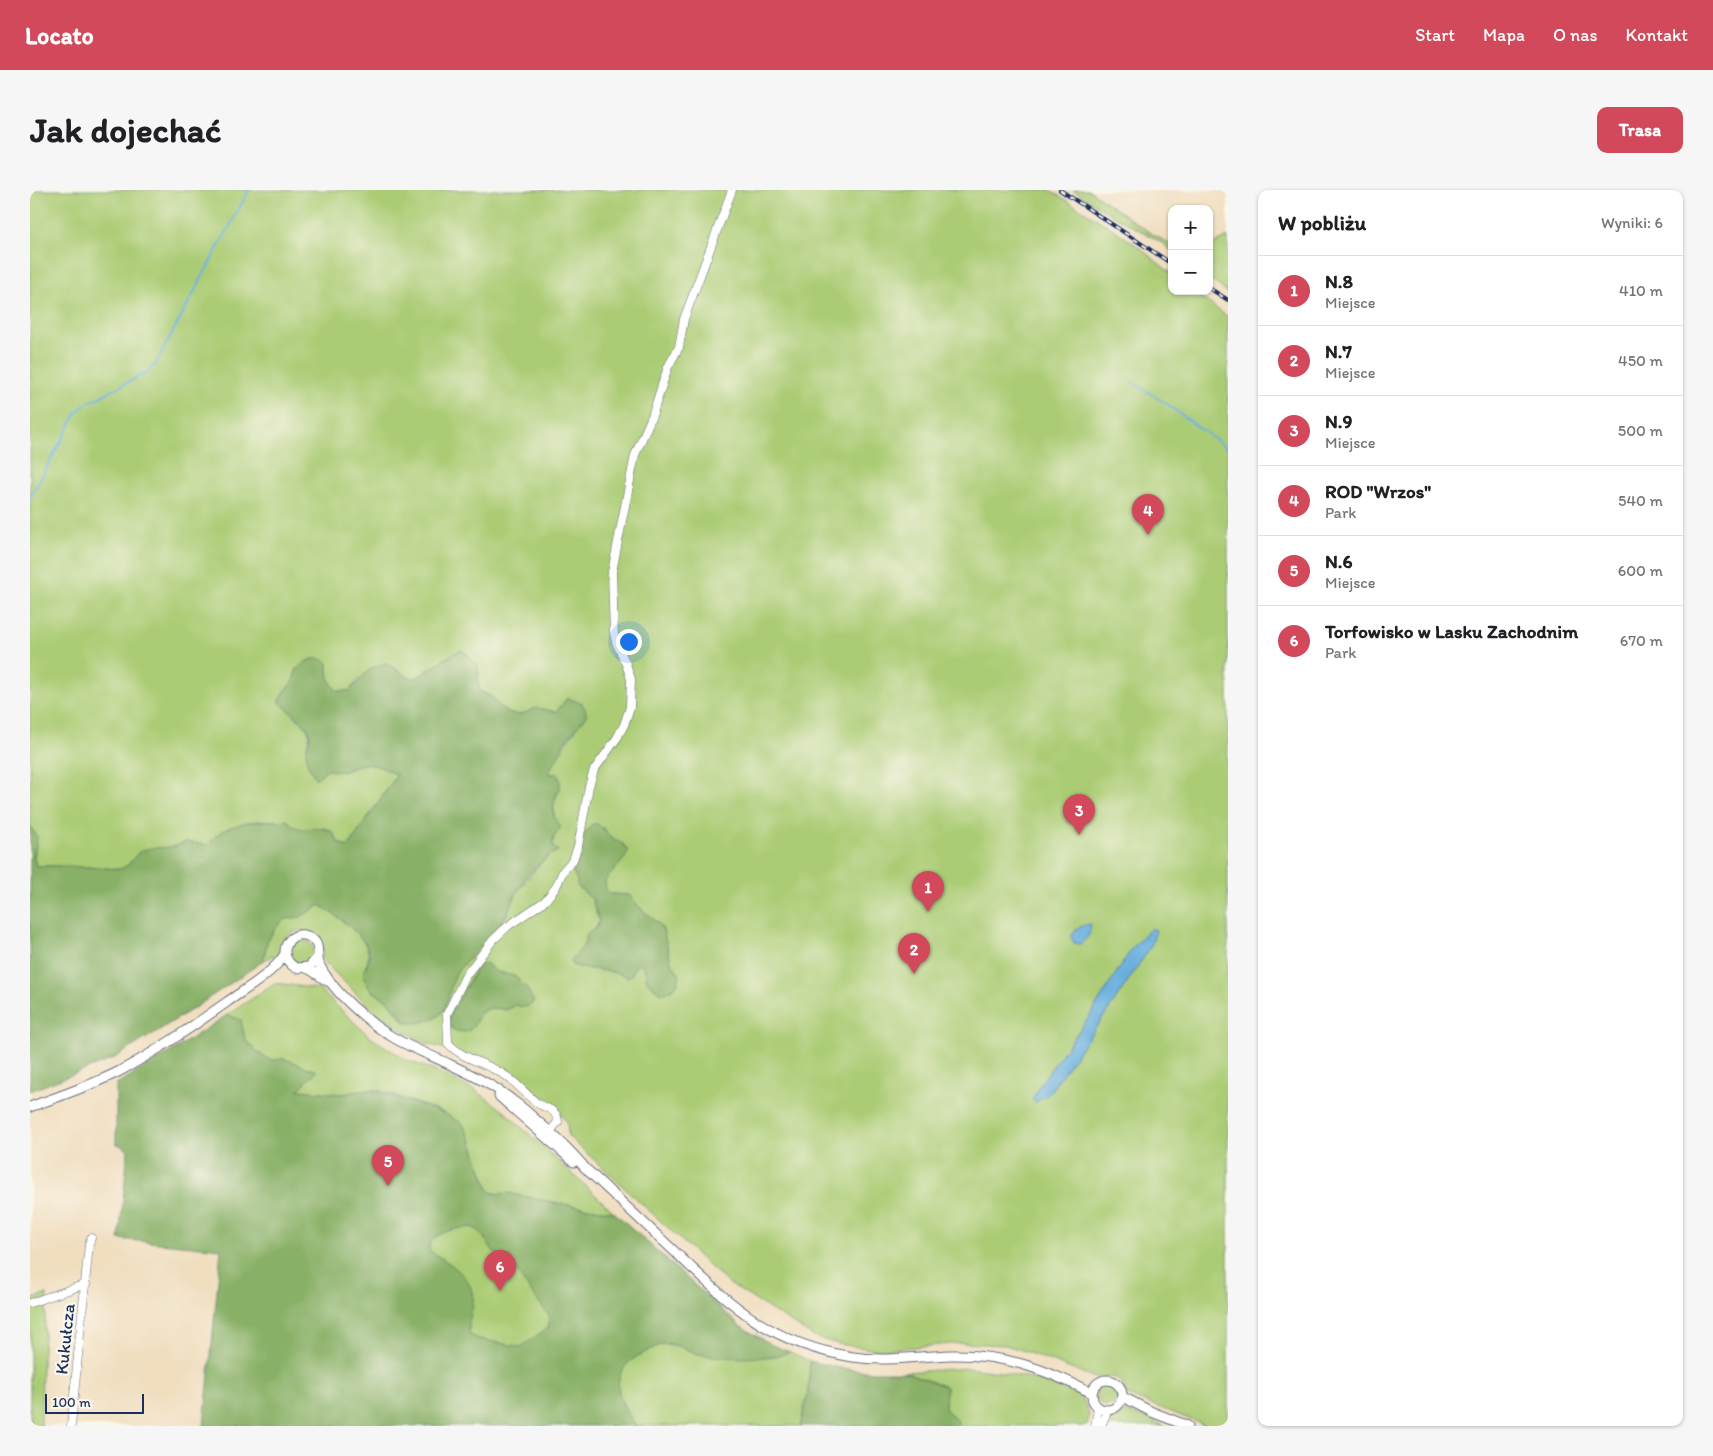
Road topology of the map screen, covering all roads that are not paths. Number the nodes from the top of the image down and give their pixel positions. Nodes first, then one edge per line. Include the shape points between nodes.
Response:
1 (732, 190) edge
2 (285, 954) junction
3 (317, 958) junction
4 (291, 965) junction
5 (306, 968) junction
6 (257, 981) junction
7 (338, 989) junction
8 (30, 1107) edge
9 (548, 1135) junction
10 (91, 1238) dead end
11 (86, 1284) junction
12 (30, 1303) edge
13 (1094, 1389) junction
14 (1121, 1401) junction
15 (1098, 1408) junction
16 (1108, 1410) junction
17 (70, 1426) edge
18 (1095, 1426) edge
19 (1101, 1426) edge
20 (1188, 1426) edge

1 - 9 street via 684,319 679,347 668,367 635,455 612,572 614,634 631,679 630,707 624,725 594,770 573,860 545,901 492,940 466,976 447,1014 448,1043 455,1050 503,1074 558,1116 558,1122
2 - 3 main road via 292,938 301,935 311,938 317,945
2 - 4 main road
2 - 6 main road
3 - 5 main road
3 - 7 main road
4 - 5 main road
4 - 6 main road
5 - 7 main road
6 - 8 main road via 119,1071
7 - 9 main road via 362,1015 388,1036 451,1065 517,1103
9 - 13 main road via 724,1299 778,1335 850,1356 892,1360 985,1356 1027,1365
10 - 11 street, Kukułcza
11 - 12 street, Kukułcza
11 - 17 street, Kukułcza
13 - 14 main road via 1103,1380 1112,1380 1121,1388
13 - 15 main road via 1092,1400
14 - 16 main road
14 - 20 main road
15 - 16 main road
15 - 18 street
16 - 19 street

